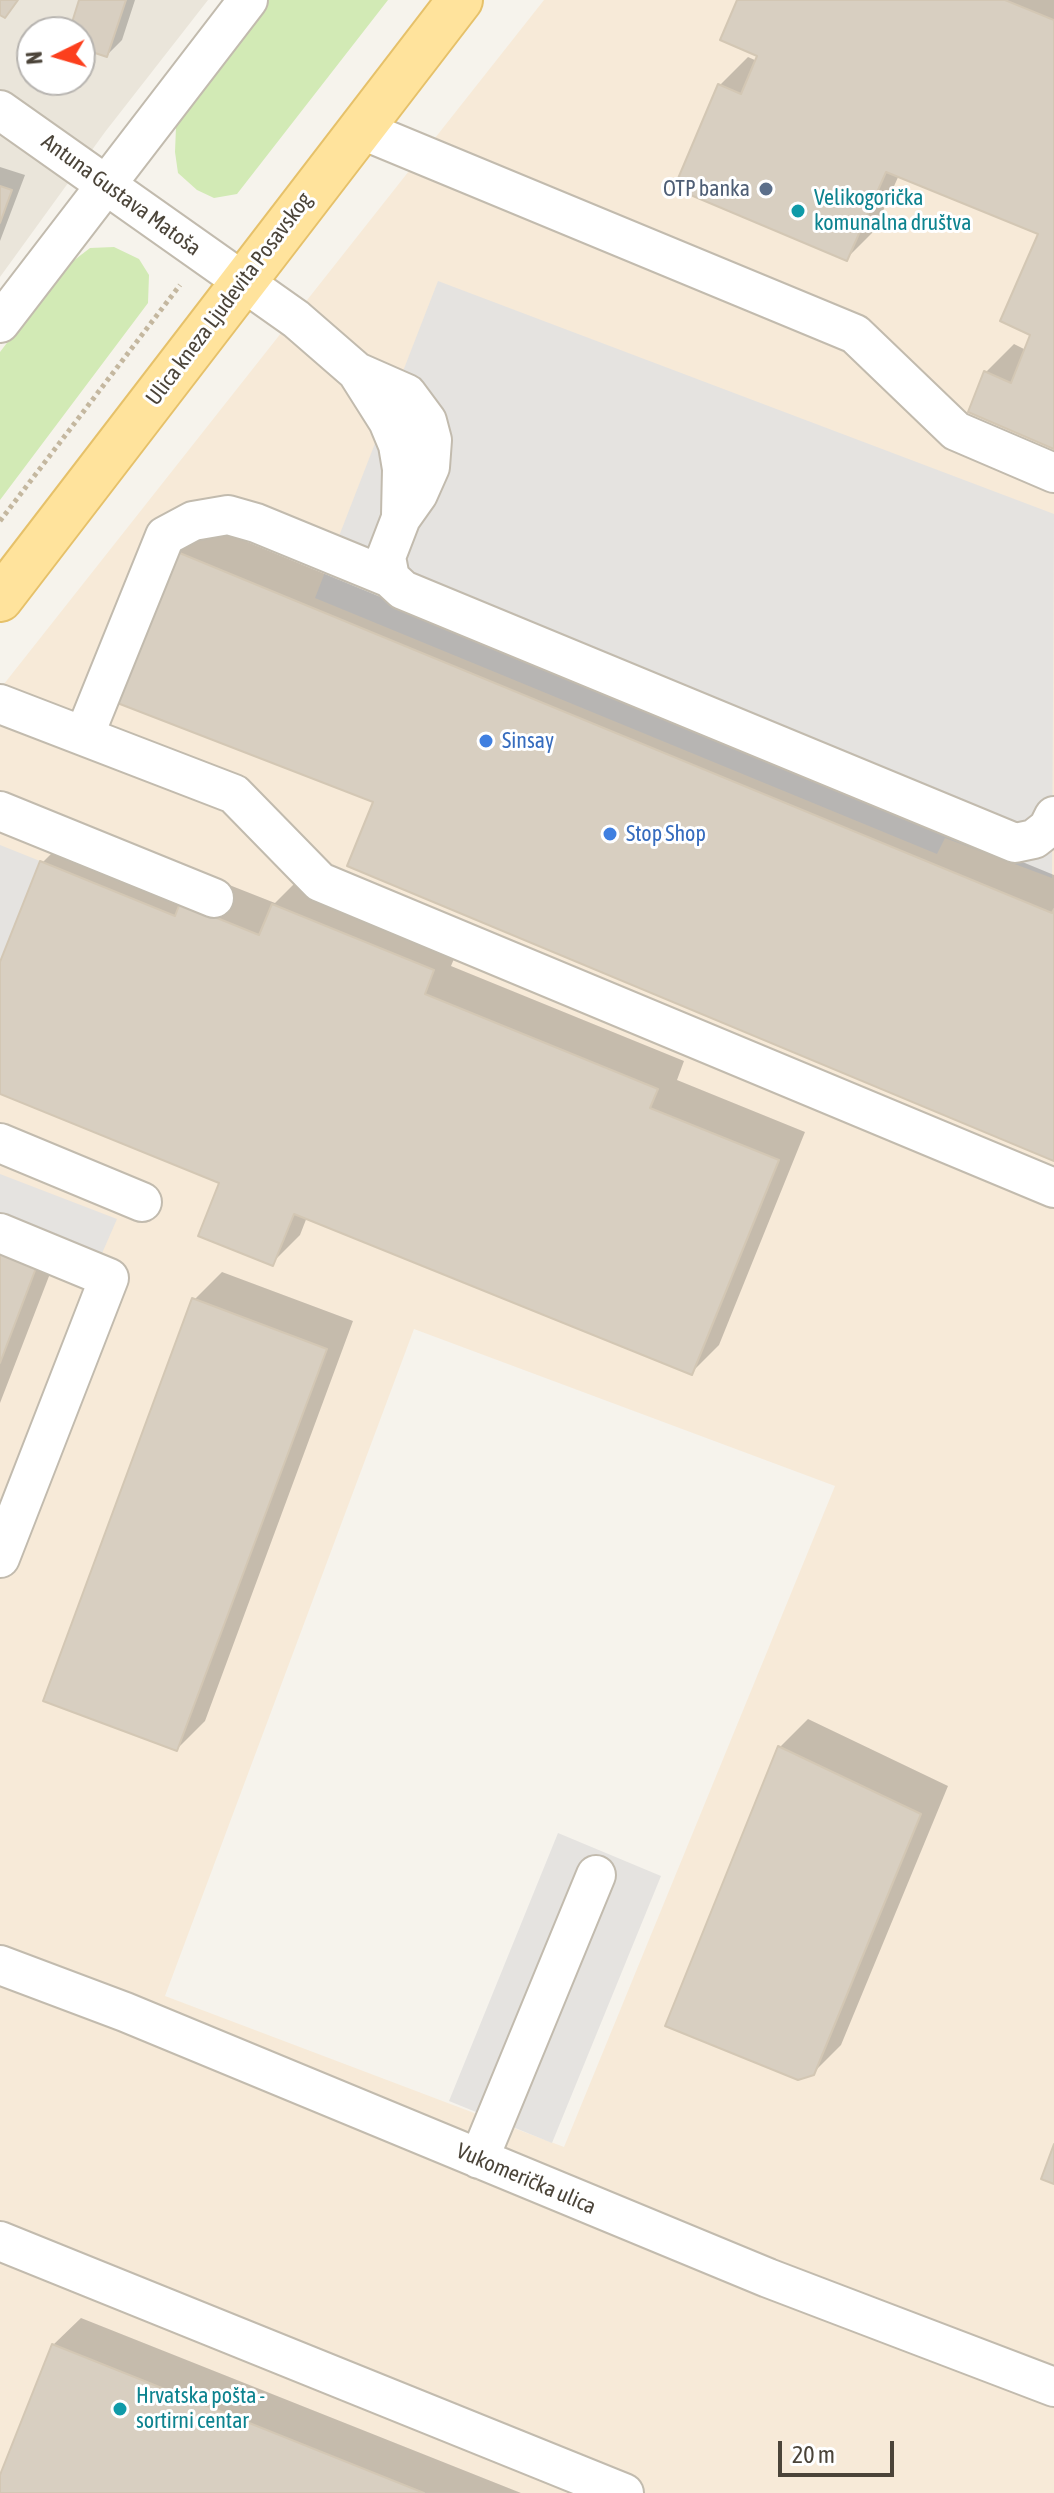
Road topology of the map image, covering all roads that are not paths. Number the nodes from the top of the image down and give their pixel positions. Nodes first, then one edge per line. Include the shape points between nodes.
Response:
1 (248, 0) edge
2 (460, 0) edge
3 (0, 110) edge
4 (360, 129) junction
5 (109, 184) junction
6 (241, 282) junction
7 (0, 323) edge
8 (1054, 473) edge
9 (390, 578) junction
10 (0, 599) edge
11 (0, 704) edge
12 (84, 736) junction
13 (0, 811) edge
14 (1054, 816) edge
15 (214, 898) dead end
16 (0, 1143) edge
17 (1054, 1188) edge
18 (142, 1202) dead end
19 (0, 1233) edge
20 (0, 1558) edge
21 (596, 1875) dead end
22 (1, 1968) edge
23 (479, 2159) junction
24 (0, 2241) edge
25 (1054, 2387) edge
26 (624, 2493) edge

1 - 5 street
2 - 4 main road, Ulica kneza Ljudevita Posavskog
3 - 5 street, Antuna Gustava Matoša
4 - 6 main road, Ulica kneza Ljudevita Posavskog
4 - 8 street via 855,334 956,431
5 - 6 street, Antuna Gustava Matoša
5 - 7 street
6 - 9 street, Antuna Gustava Matoša via 296,319 357,372 407,394 427,421 430,467 386,557
6 - 10 main road, Ulica kneza Ljudevita Posavskog
9 - 12 street via 256,523 228,515 193,521 165,536
9 - 14 street via 403,590 1015,843 1034,839
11 - 12 street
12 - 17 street via 234,794 320,882
13 - 15 street
16 - 18 street
19 - 20 street via 109,1278
21 - 23 street
22 - 23 street, Vukomerička ulica via 125,2012
23 - 25 street, Vukomerička ulica via 768,2278
24 - 26 street

